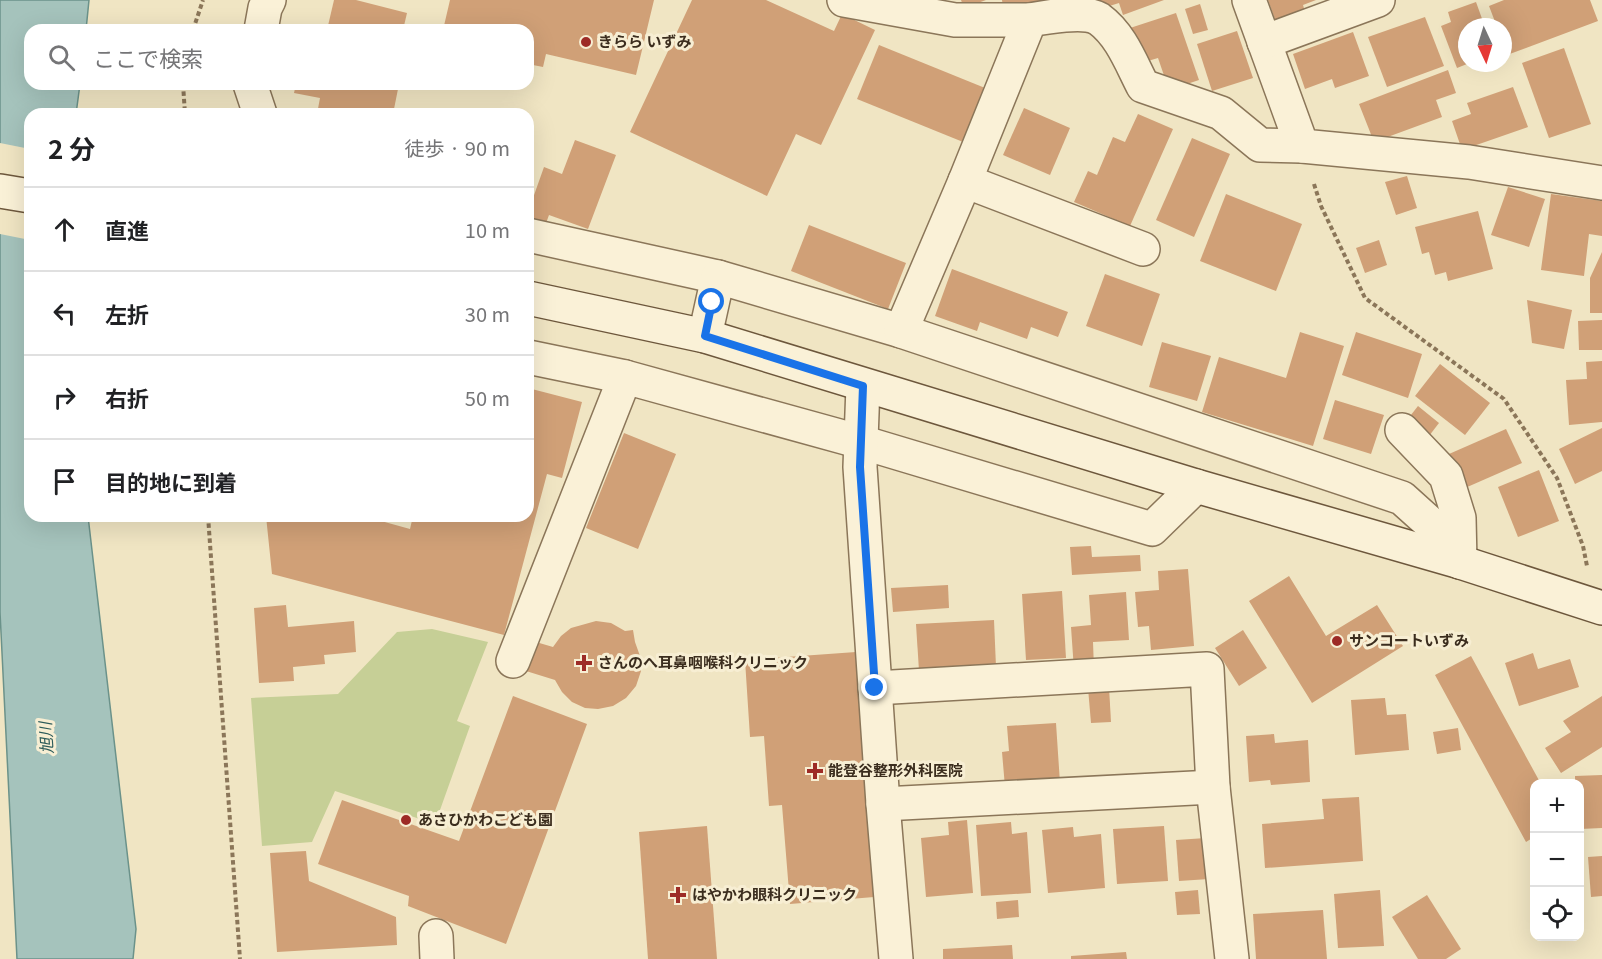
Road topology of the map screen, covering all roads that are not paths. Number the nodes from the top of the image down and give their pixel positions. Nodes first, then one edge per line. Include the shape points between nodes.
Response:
1 (269, 0) edge
2 (844, 0) edge
3 (1250, 0) edge
4 (1378, 0) edge
5 (879, 4) edge
6 (1030, 20) junction
7 (262, 24) edge
8 (1264, 42) junction
9 (252, 90) edge
10 (258, 108) edge
11 (1302, 146) junction
12 (965, 181) junction
13 (1602, 183) edge
14 (0, 191) edge
15 (24, 195) edge
16 (534, 236) edge
17 (1143, 249) dead end
18 (718, 277) junction
19 (534, 299) edge
20 (901, 332) junction
21 (705, 336) junction
22 (534, 358) edge
23 (625, 377) junction
24 (863, 386) junction
25 (1402, 430) dead end
26 (861, 441) junction
27 (1196, 486) junction
28 (1460, 562) junction
29 (1598, 607) edge
30 (513, 661) dead end
31 (875, 688) junction
32 (1213, 787) junction
33 (883, 804) junction
34 (896, 959) edge
35 (1232, 959) edge

1 - 7 street
2 - 5 street
3 - 8 street
4 - 8 street
5 - 6 street via 955,20
6 - 11 street via 1063,14 1098,18 1119,39 1143,86 1221,113 1260,145
6 - 12 street
8 - 11 street
9 - 10 street
11 - 13 street via 1469,162
12 - 17 street
12 - 20 street
14 - 15 street
16 - 18 street
18 - 20 street
18 - 21 street
19 - 21 street
20 - 28 street via 1402,498 1432,525
21 - 24 street
22 - 23 street
23 - 26 street
23 - 30 street
24 - 26 street
24 - 27 street
25 - 28 street via 1446,476 1459,518
26 - 27 street via 1152,529
26 - 31 street
27 - 28 street
28 - 29 street
31 - 32 street via 1207,669
31 - 33 street
32 - 33 street
32 - 35 street
33 - 34 street

